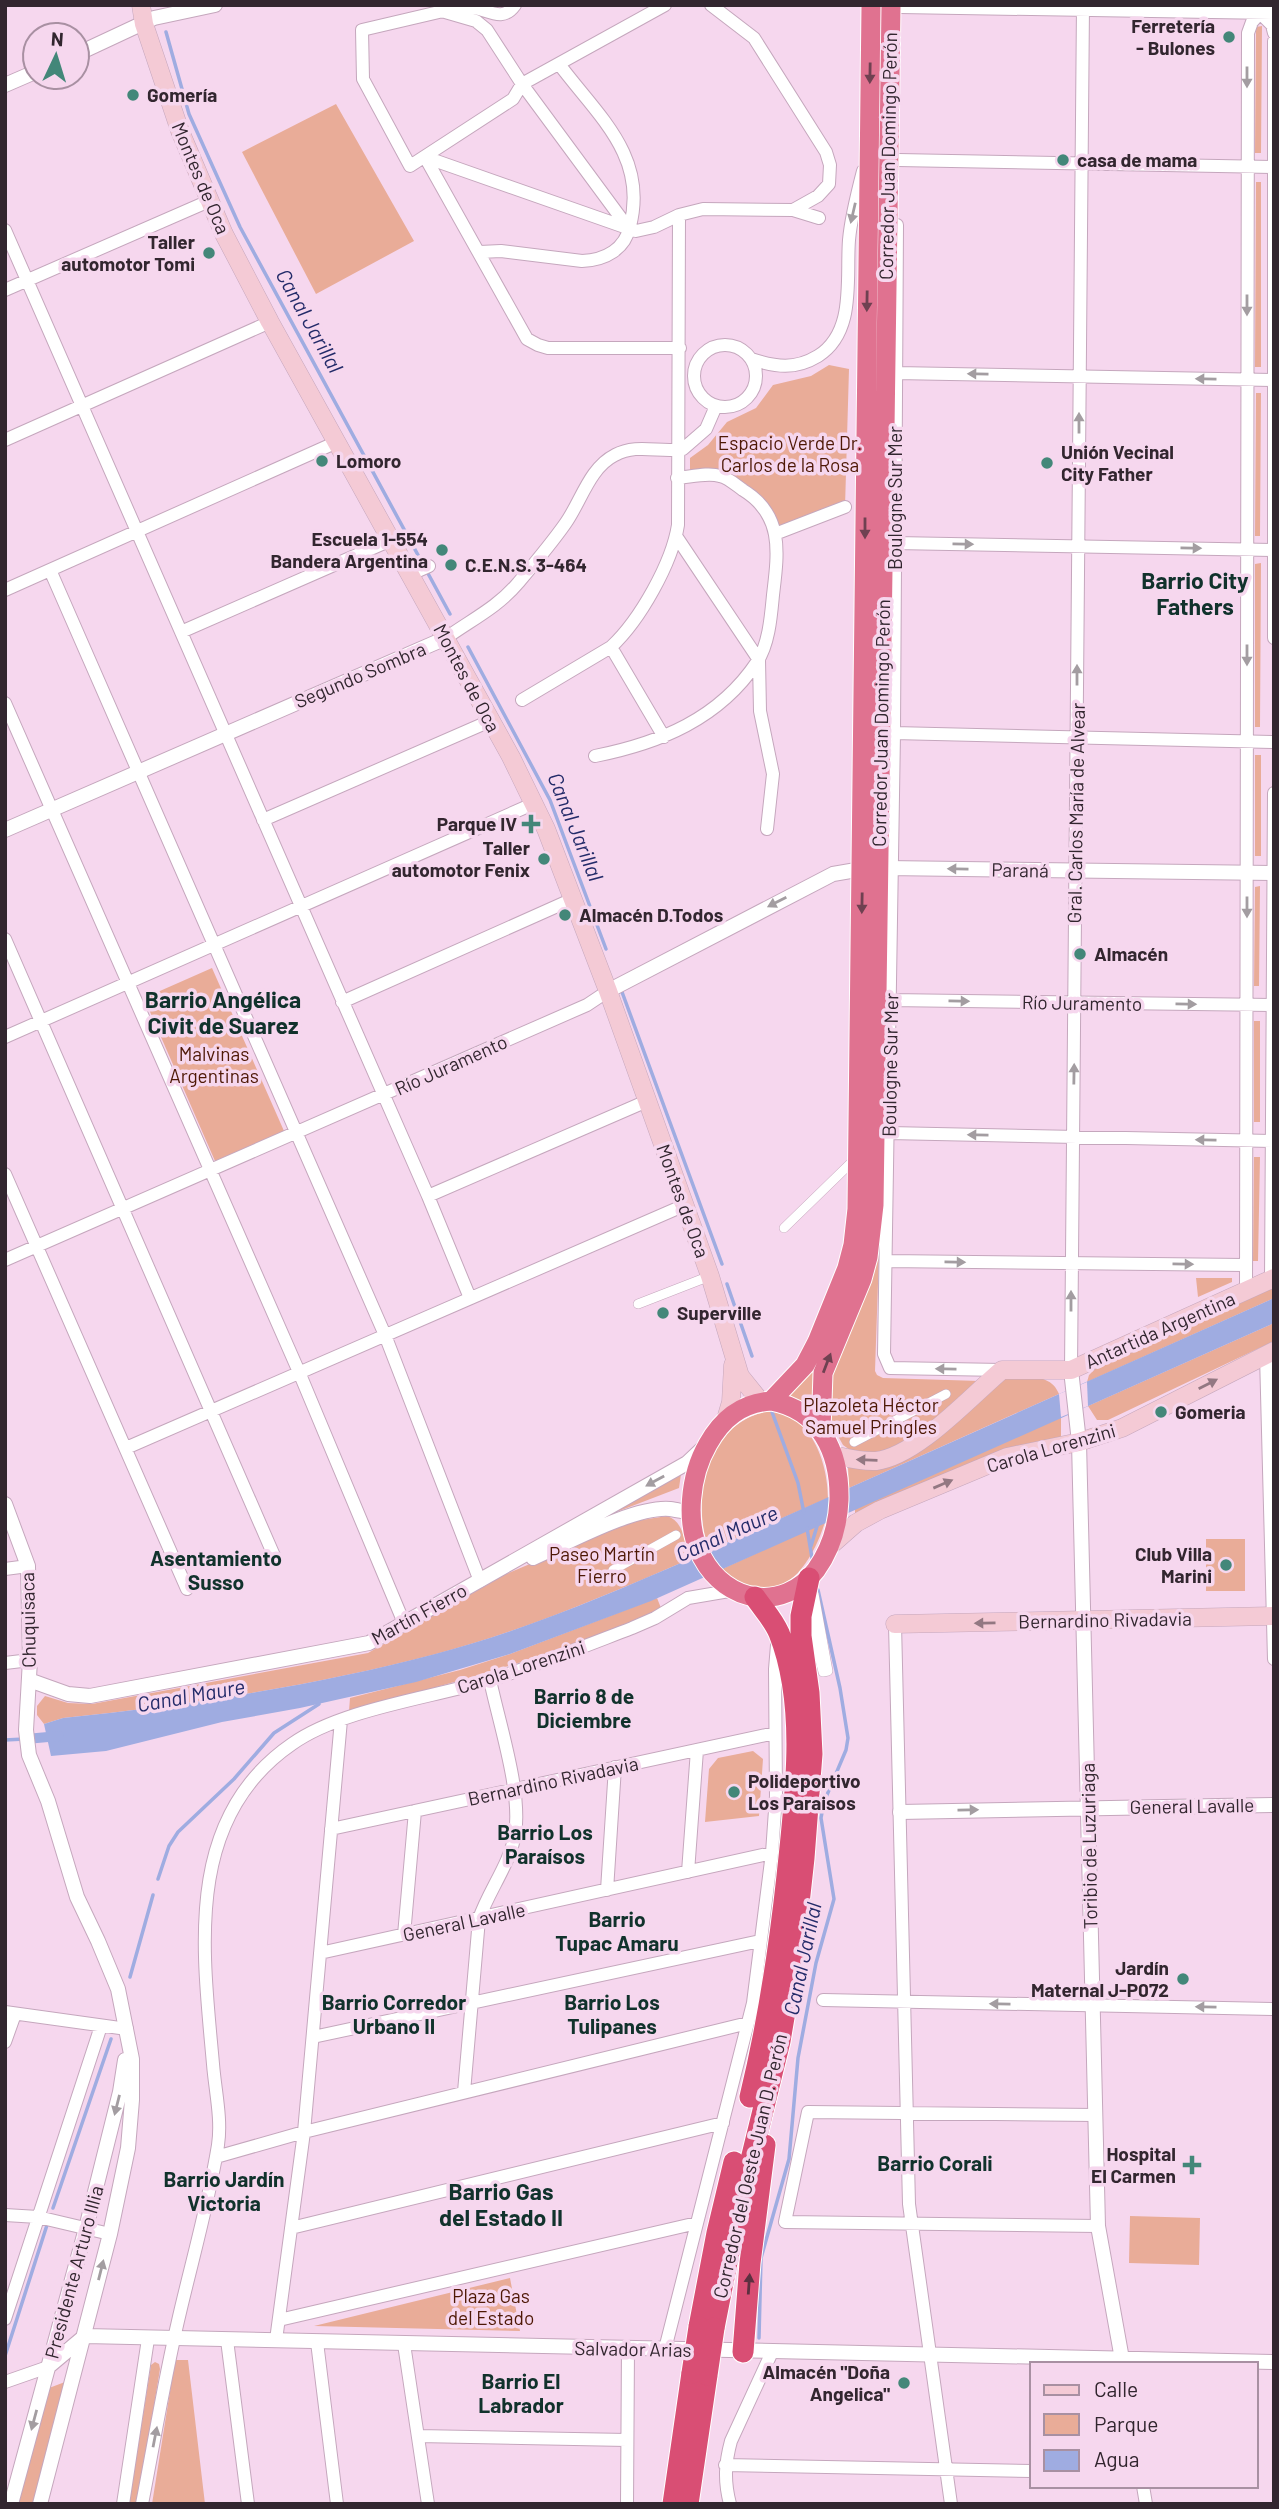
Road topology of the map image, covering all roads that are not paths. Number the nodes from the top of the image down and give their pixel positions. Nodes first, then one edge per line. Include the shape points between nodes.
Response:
1 (126, 5) edge
2 (141, 5) edge
3 (215, 5) edge
4 (515, 5) edge
5 (665, 5) edge
6 (711, 5) edge
7 (871, 5) edge
8 (468, 6) edge
9 (897, 6) edge
10 (1083, 8) edge
11 (1265, 11) edge
12 (445, 12) junction
13 (144, 24) junction
14 (1274, 33) edge
15 (1274, 41) edge
16 (91, 48) edge
17 (559, 64) junction
18 (522, 84) junction
19 (869, 147) junction
20 (425, 157) junction
21 (898, 160) junction
22 (1082, 164) junction
23 (1247, 167) junction
24 (1274, 167) edge
25 (209, 201) junction
26 (793, 210) junction
27 (679, 215) junction
28 (819, 218) dead end
29 (630, 229) junction
30 (5, 230) edge
31 (480, 252) junction
32 (27, 281) junction
33 (5, 290) edge
34 (270, 322) junction
35 (680, 348) junction
36 (751, 359) junction
37 (896, 373) junction
38 (1079, 376) junction
39 (1247, 380) junction
40 (1274, 380) edge
41 (82, 406) junction
42 (716, 406) junction
43 (5, 440) edge
44 (337, 442) junction
45 (677, 450) junction
46 (677, 478) junction
47 (845, 507) dead end
48 (136, 532) junction
49 (775, 534) junction
50 (676, 536) junction
51 (391, 540) junction
52 (895, 543) junction
53 (1078, 546) junction
54 (1247, 549) junction
55 (1273, 550) edge
56 (50, 570) junction
57 (5, 590) edge
58 (181, 632) junction
59 (446, 638) junction
60 (1274, 638) edge
61 (611, 647) junction
62 (759, 660) junction
63 (522, 699) dead end
64 (5, 703) edge
65 (490, 721) junction
66 (226, 733) junction
67 (894, 733) junction
68 (664, 737) junction
69 (1077, 737) junction
70 (1247, 741) junction
71 (1274, 742) edge
72 (595, 756) dead end
73 (138, 772) junction
74 (1274, 793) edge
75 (535, 803) junction
76 (52, 809) junction
77 (263, 820) junction
78 (767, 829) dead end
79 (5, 830) edge
80 (877, 868) junction
81 (1076, 870) junction
82 (1248, 872) junction
83 (1273, 873) edge
84 (573, 899) junction
85 (300, 908) junction
86 (5, 939) edge
87 (214, 945) junction
88 (128, 982) junction
89 (608, 991) junction
90 (890, 1000) junction
91 (342, 1002) junction
92 (1075, 1003) junction
93 (1247, 1005) junction
94 (1273, 1005) edge
95 (41, 1021) junction
96 (5, 1037) edge
97 (383, 1094) junction
98 (647, 1101) junction
99 (298, 1132) junction
100 (889, 1133) junction
101 (1073, 1137) junction
102 (1245, 1140) junction
103 (1272, 1141) edge
104 (859, 1154) junction
105 (210, 1170) junction
106 (5, 1174) edge
107 (428, 1196) junction
108 (685, 1205) junction
109 (124, 1208) junction
110 (784, 1228) dead end
111 (36, 1246) junction
112 (5, 1260) edge
113 (887, 1261) junction
114 (1071, 1263) junction
115 (1244, 1265) junction
116 (710, 1276) junction
117 (1273, 1279) edge
118 (1246, 1292) junction
119 (470, 1298) junction
120 (638, 1304) dead end
121 (385, 1335) junction
122 (1270, 1353) edge
123 (734, 1358) junction
124 (890, 1368) joint
125 (1002, 1370) junction
126 (1072, 1370) junction
127 (299, 1372) junction
128 (946, 1394) dead end
129 (766, 1401) junction
130 (210, 1411) junction
131 (726, 1419) junction
132 (1271, 1427) edge
133 (821, 1431) junction
134 (710, 1441) junction
135 (854, 1442) dead end
136 (1079, 1442) junction
137 (126, 1448) junction
138 (833, 1455) junction
139 (5, 1504) edge
140 (692, 1513) junction
141 (676, 1535) dead end
142 (831, 1545) junction
143 (275, 1558) dead end
144 (27, 1566) junction
145 (5, 1569) edge
146 (613, 1570) dead end
147 (480, 1581) junction
148 (187, 1589) dead end
149 (745, 1593) junction
150 (808, 1596) junction
151 (1273, 1616) edge
152 (1084, 1620) junction
153 (404, 1623) junction
154 (895, 1624) joint
155 (778, 1632) junction
156 (1274, 1659) edge
157 (30, 1660) junction
158 (5, 1664) edge
159 (29, 1679) junction
160 (490, 1680) junction
161 (341, 1720) junction
162 (775, 1733) junction
163 (26, 1739) joint
164 (697, 1750) junction
165 (615, 1767) junction
166 (514, 1789) junction
167 (1274, 1805) edge
168 (1088, 1808) junction
169 (415, 1811) junction
170 (900, 1812) junction
171 (331, 1829) junction
172 (772, 1853) junction
173 (688, 1872) junction
174 (607, 1890) junction
175 (479, 1919) junction
176 (404, 1935) junction
177 (760, 1941) junction
178 (320, 1954) junction
179 (823, 2000) dead end
180 (904, 2002) junction
181 (472, 2003) junction
182 (1093, 2005) junction
183 (1274, 2009) edge
184 (10, 2013) edge
185 (748, 2023) junction
186 (100, 2026) junction
187 (128, 2034) junction
188 (313, 2037) junction
189 (779, 2041) junction
190 (5, 2042) edge
191 (464, 2092) junction
192 (907, 2113) junction
193 (1096, 2115) junction
194 (723, 2123) junction
195 (304, 2132) junction
196 (216, 2157) junction
197 (5, 2215) edge
198 (38, 2217) junction
199 (697, 2223) junction
200 (911, 2224) junction
201 (1098, 2226) junction
202 (86, 2228) junction
203 (291, 2228) junction
204 (110, 2234) junction
205 (12, 2279) edge
206 (5, 2319) edge
207 (279, 2320) junction
208 (707, 2328) junction
209 (85, 2336) junction
210 (148, 2339) junction
211 (174, 2339) junction
212 (227, 2340) junction
213 (276, 2340) junction
214 (317, 2342) junction
215 (404, 2344) junction
216 (628, 2348) junction
217 (665, 2349) junction
218 (743, 2352) junction
219 (772, 2352) junction
220 (929, 2356) junction
221 (1122, 2361) edge
222 (1274, 2362) edge
223 (48, 2367) junction
224 (699, 2374) junction
225 (5, 2382) edge
226 (73, 2382) junction
227 (44, 2383) junction
228 (418, 2436) junction
229 (627, 2440) junction
230 (725, 2465) junction
231 (945, 2468) junction
232 (1030, 2471) edge
233 (11, 2504) edge
234 (40, 2504) edge
235 (123, 2504) edge
236 (142, 2504) edge
237 (248, 2504) edge
238 (337, 2504) edge
239 (428, 2504) edge
240 (627, 2504) edge
241 (673, 2504) edge
242 (688, 2504) edge
243 (730, 2504) edge
244 (951, 2504) edge

1 - 13 main road, Montes de Oca
2 - 13 main road, Montes de Oca
3 - 13 street
4 - 8 street via 501,16
5 - 17 street
6 - 26 street via 754,38 825,152 829,184
7 -> 19 highway, Corredor Juan Domingo Perón
8 - 12 street
9 - 10 street
9 - 21 street, Boulogne Sur Mer
9 - 80 highway, Corredor Juan Domingo Perón
10 - 11 street
10 - 22 street, Gral. Carlos María de Alvear
11 - 14 street
11 -> 23 street via 1252,22 1248,33
12 - 18 street via 476,21 487,30
12 - 20 street via 362,30 363,79 410,166
13 - 16 street
13 - 25 main road, Montes de Oca
15 - 24 street
17 - 18 street
17 - 29 street via 631,164 635,193
18 - 20 street via 513,99
18 - 29 street
19 -> 36 street via 850,225 846,302 839,333 807,362 785,367
19 -> 80 highway, Corredor Juan Domingo Perón
20 - 29 street
20 - 31 street
21 - 22 street
21 - 37 street, Boulogne Sur Mer
22 - 23 street
22 - 38 street, Gral. Carlos María de Alvear
23 - 24 street
23 -> 39 street
24 - 40 street
25 - 32 street
25 - 34 main road, Montes de Oca
26 - 27 street via 703,209
26 - 28 street
27 - 29 street via 644,230
27 - 35 street
29 - 31 street via 619,248 594,260
30 - 32 street
31 - 35 street via 527,339 538,345
32 - 33 street
32 - 41 street
34 - 41 street
34 - 44 main road, Montes de Oca
35 - 45 street
36 - 42 street via 756,372 752,392 736,405
36 - 42 street via 727,345 700,357 693,376 695,386 706,402
38 -> 37 street
37 - 52 street, Boulogne Sur Mer
39 -> 38 street
53 -> 38 street, Gral. Carlos María de Alvear
39 - 40 street
39 - 54 street
40 - 55 street
41 - 43 street
41 - 48 street
42 - 45 street via 699,438
44 - 48 street
44 - 51 main road, Montes de Oca
45 - 46 street
45 - 59 street, Segundo Sombra via 637,448 607,460 567,522 517,584 485,613
46 - 49 street via 720,475 764,507
46 - 50 street
47 - 49 street
48 - 56 street
48 - 58 street
49 - 62 street via 778,558 772,607
50 - 61 street via 649,595
50 - 62 street
51 - 58 street
51 - 59 main road, Montes de Oca via 421,570
52 -> 53 street
52 - 67 street, Boulogne Sur Mer
53 -> 54 street
69 -> 53 street, Gral. Carlos María de Alvear
54 - 55 street
54 -> 70 street
55 - 60 street
56 - 57 street
56 - 73 street
58 - 66 street
59 - 65 main road, Montes de Oca
59 - 66 street, Segundo Sombra
61 - 63 street
61 - 68 street
62 - 68 street via 718,705
62 - 78 street via 760,711 773,775
64 - 76 street
65 - 75 main road, Montes de Oca
65 - 77 street
66 - 73 street, Segundo Sombra
66 - 77 street
67 - 69 street
67 - 80 street, Boulogne Sur Mer
68 - 72 street
69 - 70 street
69 - 81 street, Gral. Carlos María de Alvear
70 - 71 street
70 - 82 street
73 - 76 street, Segundo Sombra
73 - 87 street
74 - 83 street
75 - 84 main road, Montes de Oca
75 - 85 street
76 - 79 street, Segundo Sombra
76 - 88 street
77 - 85 street
81 -> 80 street, Paraná
80 -> 89 street, Río Juramento via 833,874
80 - 90 street, Boulogne Sur Mer
80 -> 104 highway, Corredor Juan Domingo Perón
133 -> 80 highway, Corredor Juan Domingo Perón via 823,1373 862,1279 873,1224
81 - 82 street, Paraná
81 - 92 street, Gral. Carlos María de Alvear
82 - 83 street, Paraná
82 -> 93 street
83 - 94 street
84 - 89 main road, Montes de Oca
84 - 91 street
85 - 87 street
85 - 91 street
86 - 95 street
87 - 88 street
87 - 99 street
88 - 95 street
88 - 105 street
89 - 97 street, Río Juramento via 587,1005
89 - 98 main road, Montes de Oca
90 -> 92 street, Río Juramento
90 - 100 street, Boulogne Sur Mer
91 - 97 street
92 -> 93 street, Río Juramento
101 -> 92 street, Gral. Carlos María de Alvear
93 - 94 street, Río Juramento
93 - 102 street
94 - 103 street
95 - 96 street
95 - 109 street
97 - 99 street, Río Juramento
97 - 107 street
98 - 107 street
98 - 108 main road, Montes de Oca
99 - 105 street, Río Juramento
99 - 121 street
101 -> 100 street
100 - 113 street, Boulogne Sur Mer
102 -> 101 street
101 - 114 street, Gral. Carlos María de Alvear
102 - 103 street
102 - 115 street
103 - 117 street
104 - 110 street
104 - 129 highway, Corredor Juan Domingo Perón via 855,1230 847,1268 805,1365
105 - 109 street, Río Juramento
105 - 127 street
106 - 111 street
107 - 119 street
108 - 116 main road, Montes de Oca
108 - 119 street
109 - 111 street, Río Juramento
109 - 130 street
111 - 112 street, Río Juramento
111 - 137 street
113 -> 114 street
113 - 124 street, Boulogne Sur Mer via 884,1354
114 -> 115 street
126 -> 114 street, Gral. Carlos María de Alvear
115 - 118 street
116 - 120 street
116 - 123 main road, Montes de Oca
117 - 118 main road, Antartida Argentina
118 - 126 main road, Antartida Argentina
119 - 121 street
121 - 127 street
121 - 147 street
122 - 132 street
136 -> 122 main road, Carola Lorenzini via 1122,1428
123 - 129 main road, Montes de Oca via 743,1382
123 - 131 main road, Montes de Oca
125 -> 124 street, Antartida Argentina
125 - 126 main road, Antartida Argentina
125 -> 138 main road via 909,1448 875,1461
126 - 136 street, Gral. Carlos María de Alvear
127 - 130 street
127 - 153 street
128 - 135 street
129 - 131 highway
129 - 133 highway via 800,1410
130 - 137 street
130 - 143 street
131 - 134 highway
132 - 151 street
133 - 138 highway
134 - 140 highway via 696,1472
134 -> 147 street, Martín Fierro via 687,1463
142 -> 136 main road, Carola Lorenzini via 873,1513 998,1461
136 - 152 street, Gral. Carlos María de Alvear
137 - 148 street
138 - 142 highway via 839,1493
139 - 144 street, Chuquisaca
140 - 147 street, Martín Fierro via 669,1509 622,1519
140 - 149 highway via 700,1554 713,1573
141 - 146 street
142 - 150 highway
144 - 145 street
144 - 157 street, Chuquisaca
147 - 153 street, Martín Fierro
149 - 150 highway
149 - 155 highway, Corredor del Oeste Juan D. Perón
149 - 160 street, Carola Lorenzini via 688,1598 632,1628
150 - 150 street via 814,1594 828,1671 822,1672
150 - 189 highway, Corredor del Oeste Juan D. Perón via 801,1636 809,1693 810,1790 792,1968
151 - 152 main road, Bernardino Rivadavia
151 - 156 street
152 -> 154 main road, Bernardino Rivadavia
152 - 168 street, Toribio de Luzuriaga
153 - 159 street, Martín Fierro via 351,1648 114,1693 77,1696
154 - 170 street
155 - 162 street
155 - 208 highway, Corredor del Oeste Juan D. Perón via 789,1670 796,1733 780,1940 767,2025 717,2233
157 - 158 street
157 - 159 street, Chuquisaca
159 - 163 street, Chuquisaca
160 - 161 street, Carola Lorenzini
160 - 166 street
161 - 171 street
161 - 196 street, Carola Lorenzini via 294,1742 253,1778 236,1801 210,1872 204,1917 219,2135
162 - 164 street, Bernardino Rivadavia
162 - 172 street
163 - 187 street, Presidente Arturo Illia via 68,1872 110,1969
164 - 165 street, Bernardino Rivadavia
164 - 173 street
165 - 166 street, Bernardino Rivadavia
165 - 174 street
166 - 169 street, Bernardino Rivadavia
166 - 175 street via 515,1836
167 - 168 street, General Lavalle
170 -> 168 street, General Lavalle
168 - 182 street, Toribio de Luzuriaga
169 - 171 street, Bernardino Rivadavia
169 - 176 street
170 - 180 street
171 - 178 street
172 - 173 street, General Lavalle
172 - 177 street
173 - 174 street, General Lavalle
174 - 175 street, General Lavalle
175 - 176 street, General Lavalle
175 - 181 street
176 - 178 street, General Lavalle
177 - 181 street
177 - 185 street
178 - 188 street
179 - 180 street
182 -> 180 street
180 - 192 street
181 - 188 street
181 - 191 street
183 -> 182 street
182 - 193 street, Toribio de Luzuriaga
184 - 186 street
184 - 190 street
185 - 191 street
185 - 194 street
186 - 187 street
186 - 198 street
187 -> 202 street, Presidente Arturo Illia via 120,2092
187 - 204 street, Presidente Arturo Illia via 132,2059 128,2148
188 - 195 street
189 - 208 highway, Corredor del Oeste Juan D. Perón
218 -> 189 highway
191 - 195 street
192 - 193 street
192 - 200 street
192 - 200 street via 808,2112 785,2222
193 - 201 street, Toribio de Luzuriaga
194 - 199 street
194 - 203 street
195 - 196 street
195 - 203 street
196 - 211 street, Carola Lorenzini
197 - 198 street
198 - 202 street
198 - 205 street
199 - 207 street
199 - 217 street
200 - 201 street
200 - 220 street
201 - 221 street, Toribio de Luzuriaga
202 - 204 street
202 - 223 street, Presidente Arturo Illia
203 - 207 street
209 -> 204 street, Presidente Arturo Illia
205 - 206 street
207 - 213 street
208 - 224 highway, Corredor del Oeste Juan D. Perón, bridge
209 - 210 street, Salvador Arias
209 - 223 street
209 - 226 street, Presidente Arturo Illia
210 - 211 street, Salvador Arias
210 - 235 street
211 - 212 street, Salvador Arias
236 -> 211 street, Carola Lorenzini
212 - 213 street, Salvador Arias
212 - 237 street
213 - 214 street, Salvador Arias
214 - 215 street, Salvador Arias
214 - 238 street
215 - 216 street, Salvador Arias
215 - 228 street
216 - 217 street, Salvador Arias
216 - 229 street
217 - 218 street, Salvador Arias
218 - 219 street, Salvador Arias
219 - 220 street, Salvador Arias
219 - 230 street via 731,2441
220 - 221 street, Salvador Arias
220 - 231 street
221 - 222 street, Salvador Arias
223 - 225 street
223 - 227 street, Presidente Arturo Illia
224 - 241 highway, Corredor del Oeste Juan D. Perón
224 - 242 highway, Corredor del Oeste Juan D. Perón
226 - 227 street via 57,2374
226 - 234 street, Presidente Arturo Illia
227 -> 233 street, Presidente Arturo Illia
228 - 229 street
228 - 239 street
229 - 240 street
230 - 231 street
230 - 243 street
231 - 232 street
231 - 244 street

